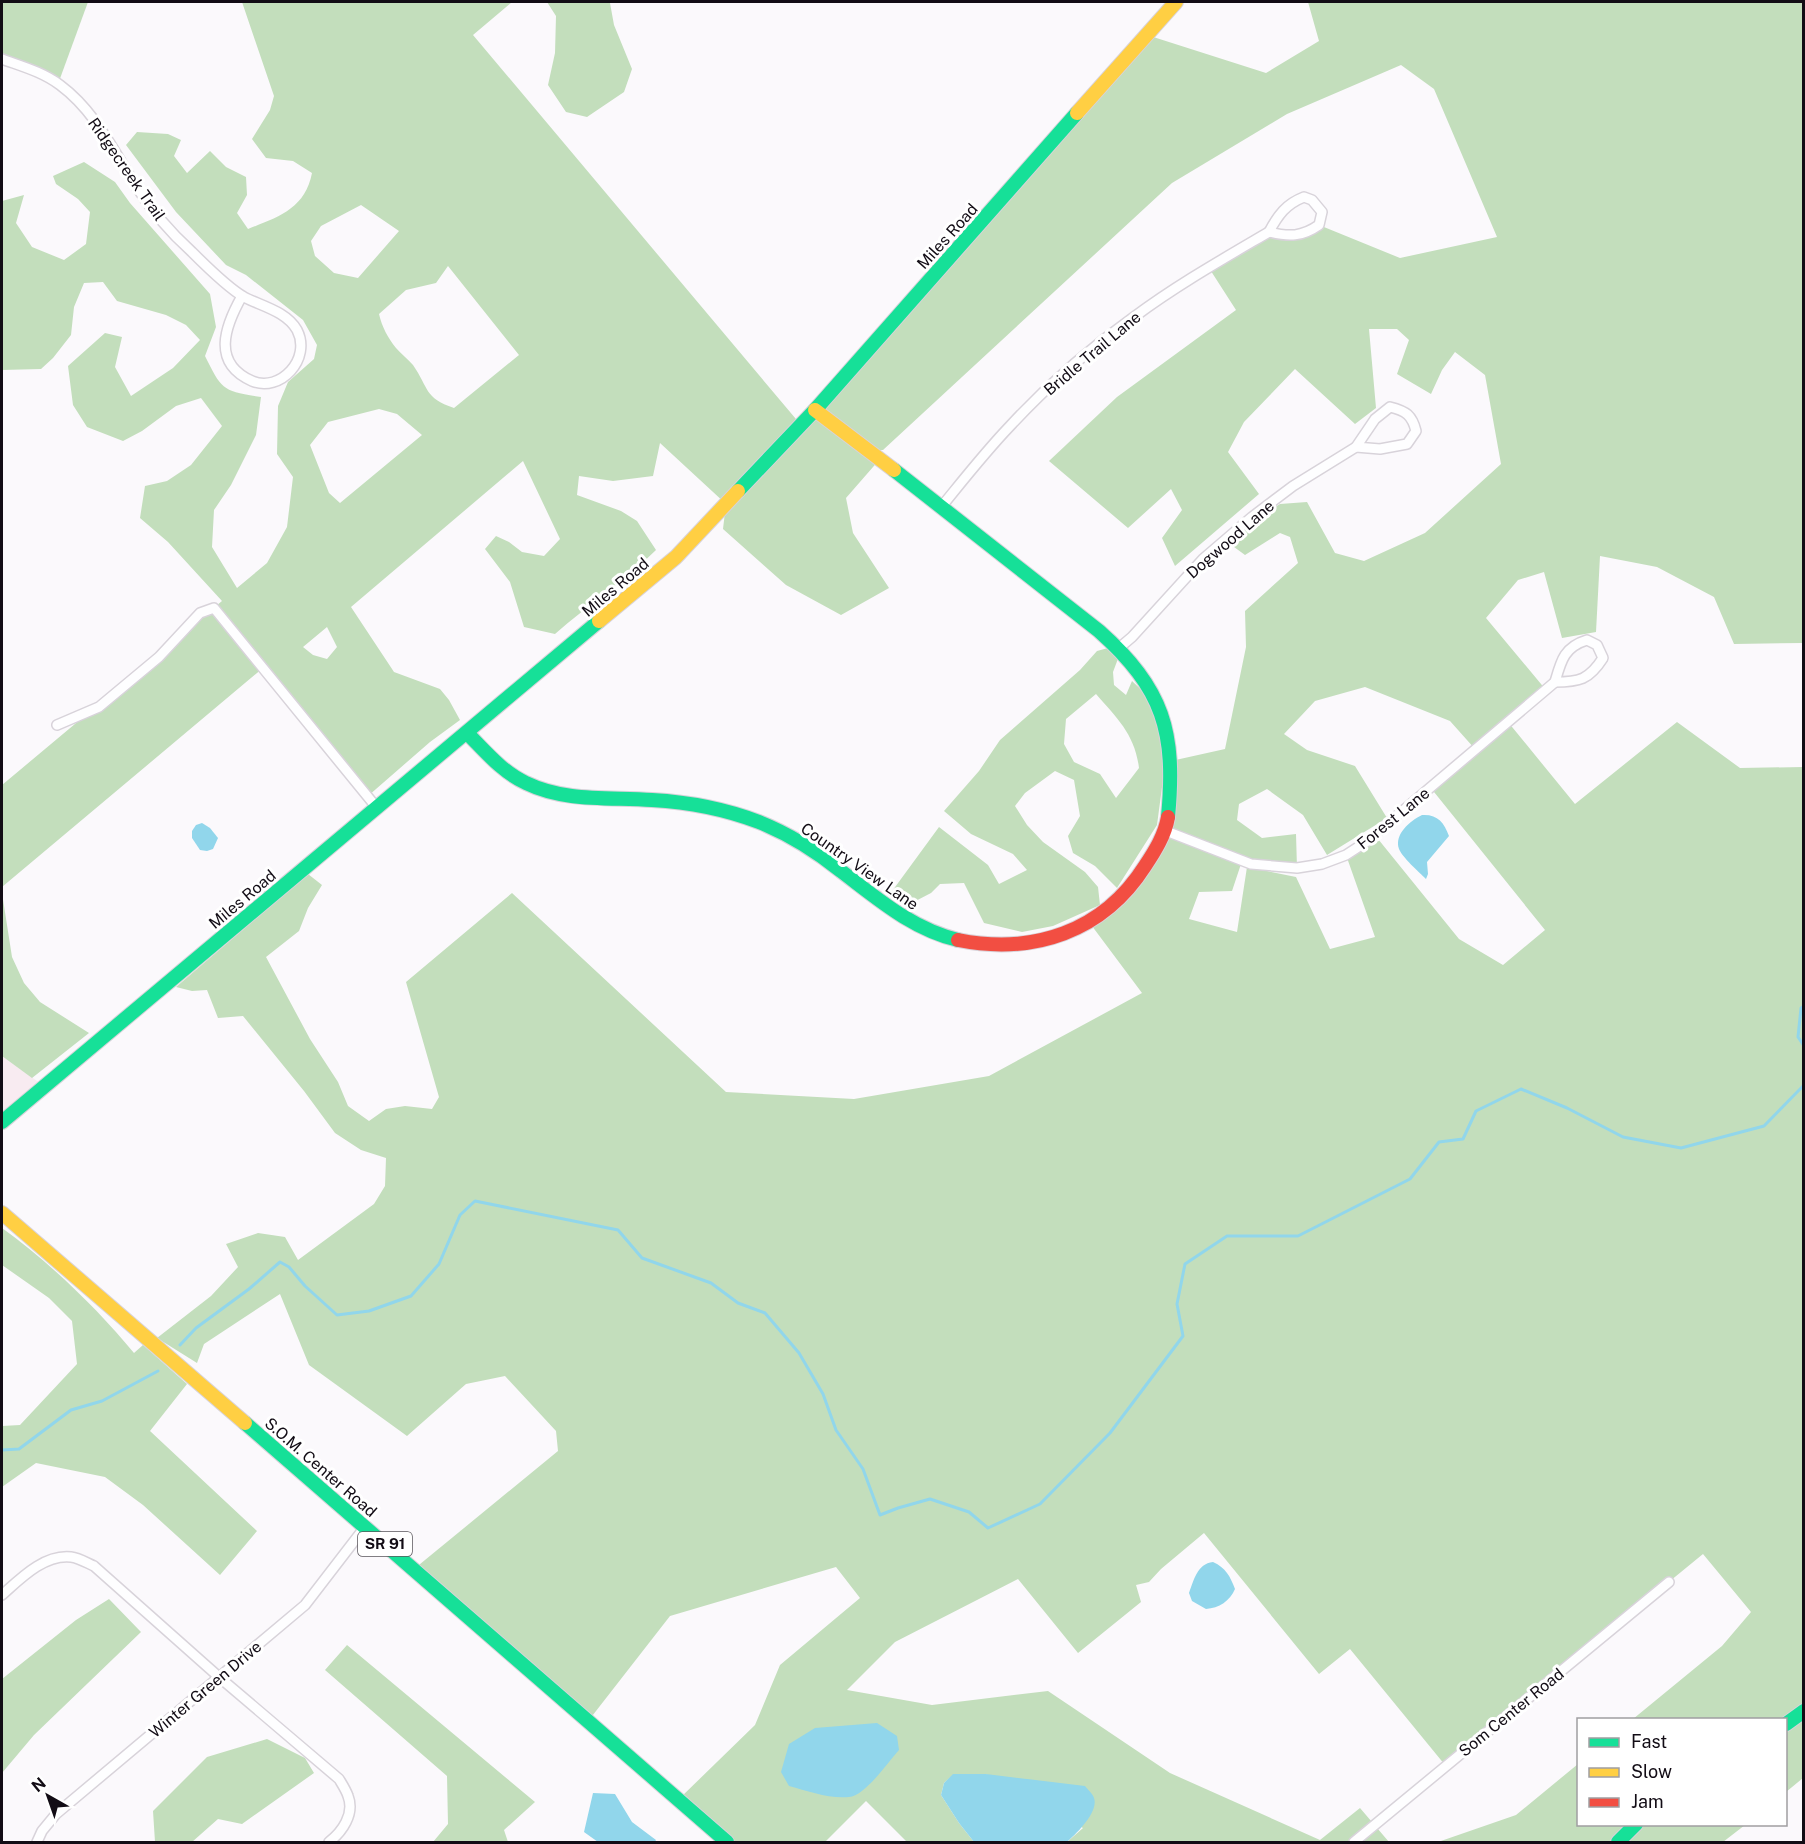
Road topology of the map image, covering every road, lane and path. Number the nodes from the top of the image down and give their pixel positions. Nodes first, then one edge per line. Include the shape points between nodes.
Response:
1 (1176, 2) edge
2 (2, 59) edge
3 (1269, 232) junction
4 (242, 296) junction
5 (815, 410) junction
6 (1356, 447) junction
7 (942, 506) junction
8 (1119, 648) junction
9 (1555, 682) junction
10 (57, 725) dead end
11 (467, 733) junction
12 (377, 808) junction
13 (1166, 831) junction
14 (2, 1122) edge
15 (2, 1213) edge
16 (365, 1527) junction
17 (1669, 1582) dead end
18 (2, 1595) edge
19 (219, 1677) junction
20 (1803, 1711) edge
21 (1787, 1723) edge
22 (1634, 1826) edge
23 (719, 1840) edge
24 (37, 1842) edge
25 (329, 1842) edge
26 (1354, 1842) edge
27 (1618, 1842) edge

1 - 5 main road, Miles Road
2 - 4 street, Ridgecreek Trail via 58,84 79,102 169,230
3 - 3 street, Bridle Trail Lane via 1292,201 1304,197 1322,212 1319,225 1308,232 1296,236
3 - 7 street, Bridle Trail Lane via 1174,288 1085,355 1009,427
4 - 4 street, Ridgecreek Trail via 278,313 297,330 301,354 287,376 255,382 229,363 225,352 228,323
5 - 7 main road, Country View Lane
5 - 11 main road, Miles Road via 676,557
6 - 6 street, Dogwood Lane via 1380,449 1407,444 1416,431 1413,418 1404,410 1390,407 1375,419
6 - 8 street, Dogwood Lane via 1252,517 1203,559
7 - 8 main road, Country View Lane
8 - 13 main road, Country View Lane via 1152,690 1166,723 1171,795
9 - 9 street, Forest Lane via 1560,662 1574,645 1587,640 1597,645 1603,658 1596,669 1577,682
9 - 13 street, Forest Lane via 1346,855 1297,868 1251,864
10 - 12 street via 99,707 159,657 195,617 214,608
11 - 12 main road, Miles Road
11 - 13 main road, Country View Lane via 522,782 552,794 668,801 751,819 816,853 924,929 964,942 1020,945 1080,927 1107,911 1131,887
12 - 14 main road, Miles Road
15 - 16 main road, S.O.M. Center Road / SR 91
16 - 19 street, Winter Green Drive via 305,1605
16 - 23 main road, S.O.M. Center Road / SR 91 via 679,1799
17 - 26 street, Som Center Road
18 - 19 street via 29,1571 71,1557 94,1566
19 - 24 street, Winter Green Drive via 56,1814
19 - 25 street via 339,1779 349,1798 349,1816 340,1834
20 - 21 main road
22 - 27 main road

